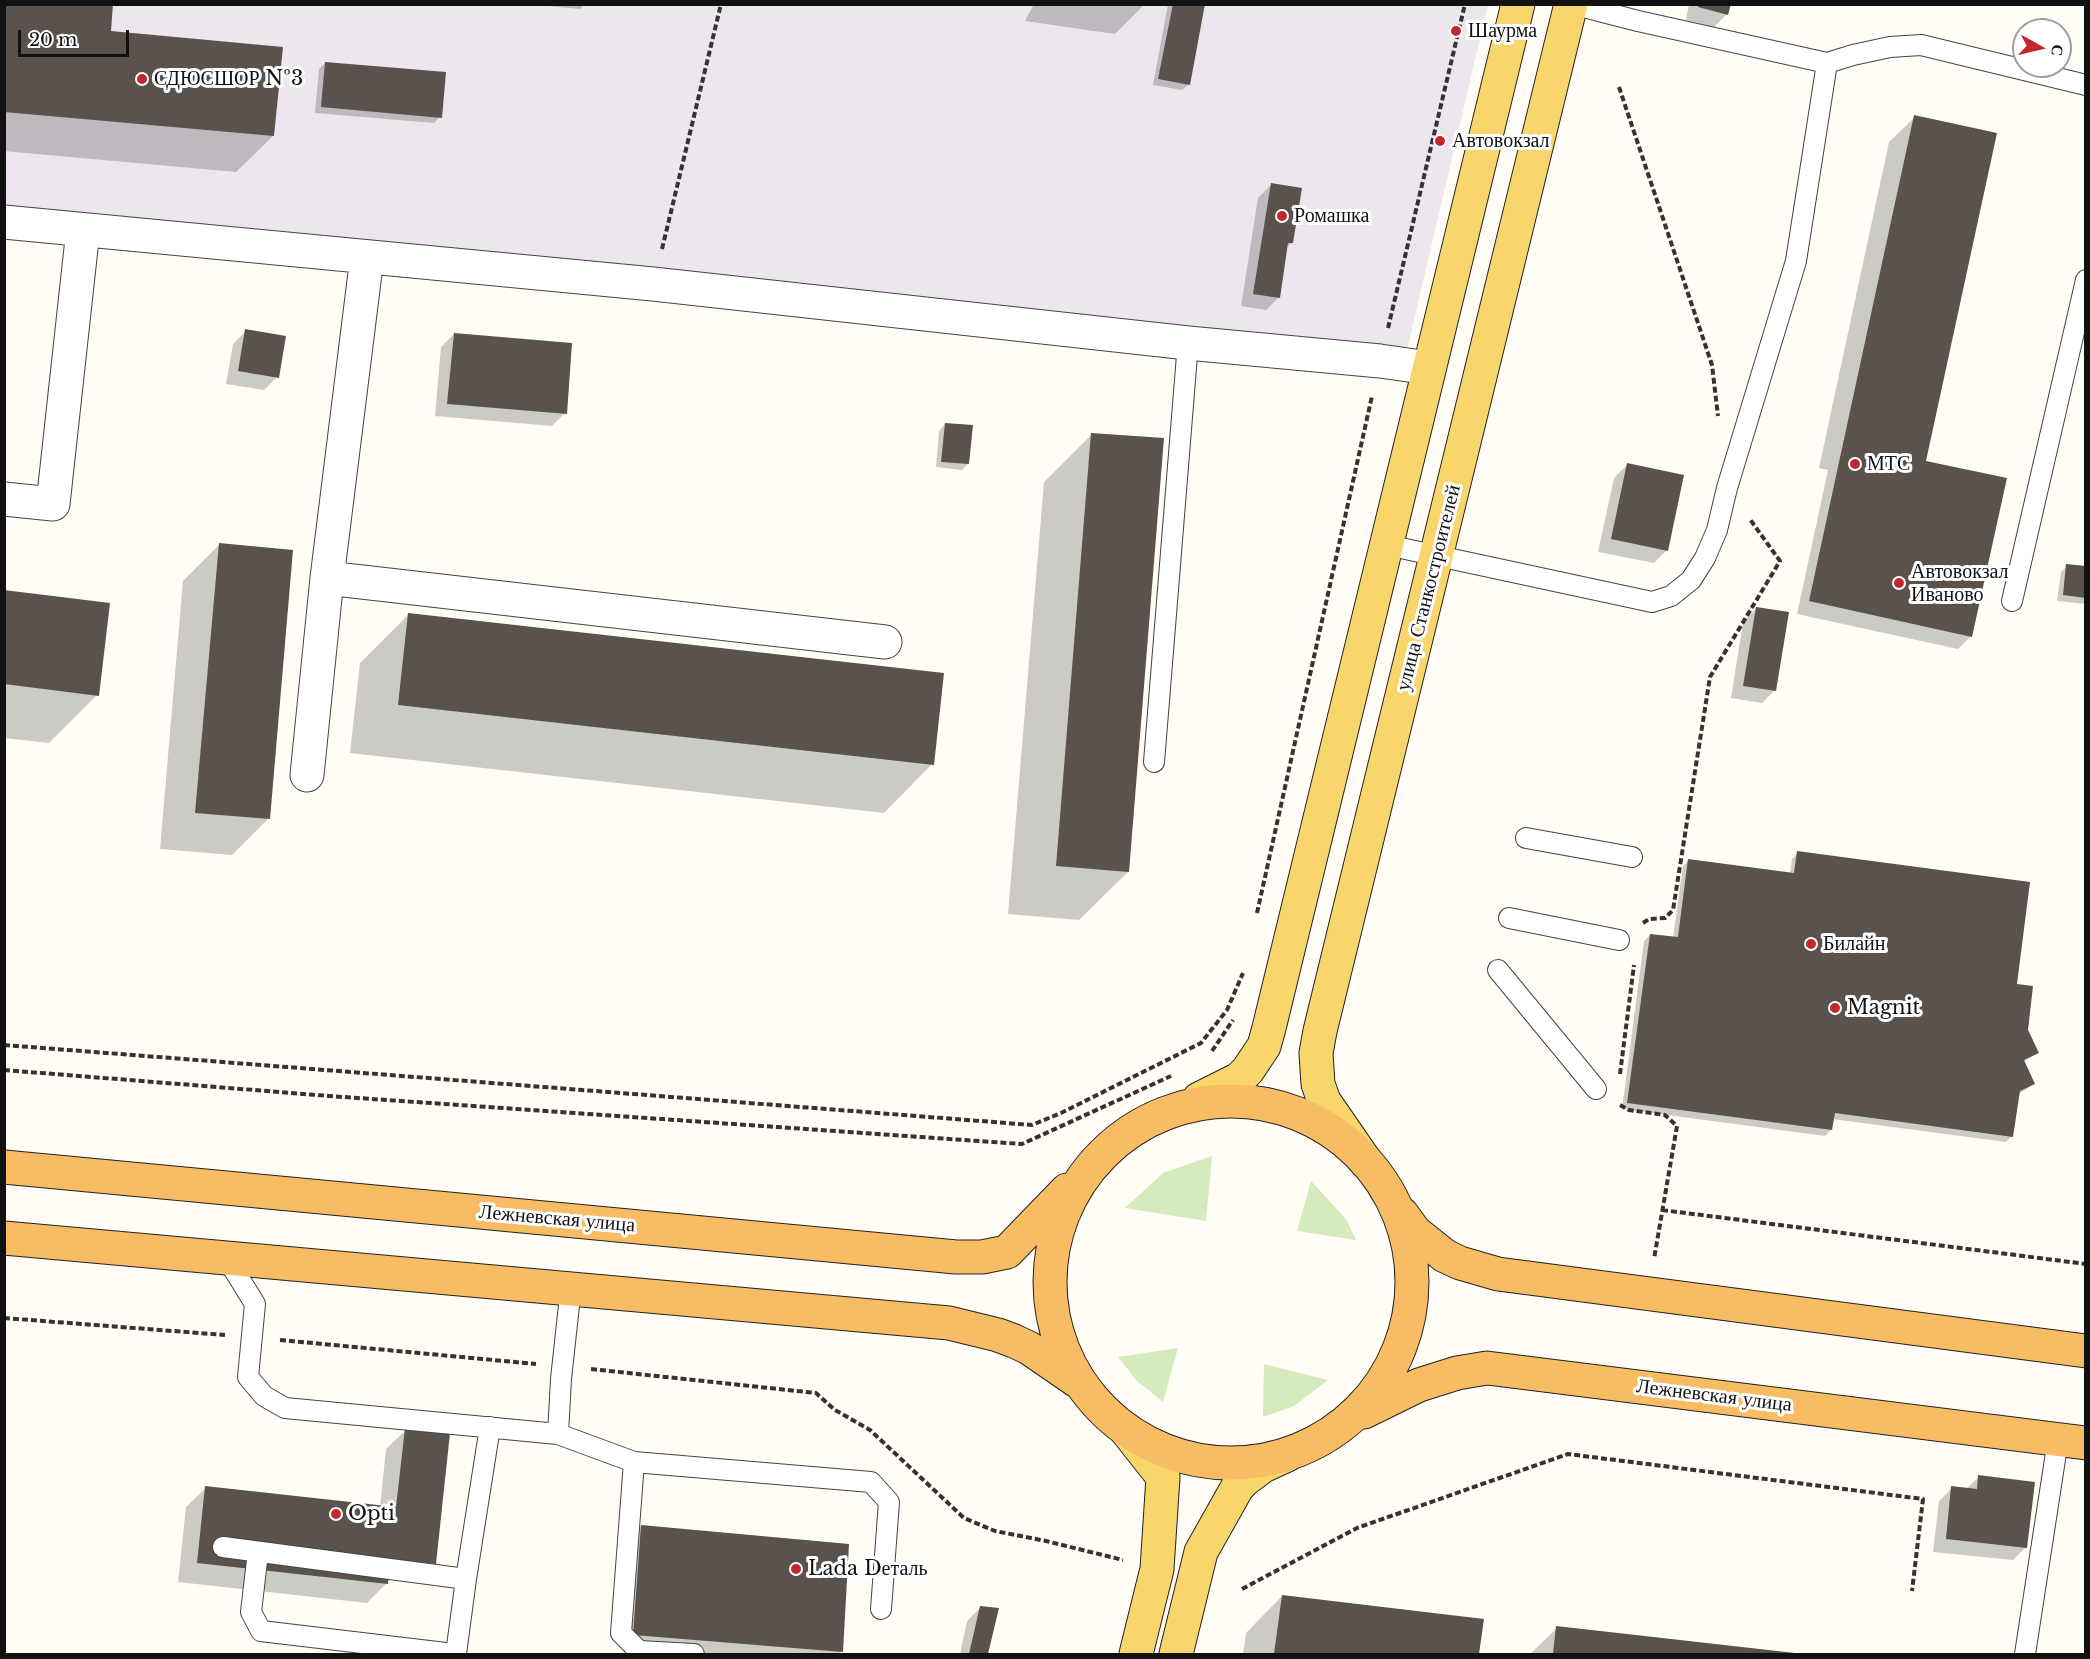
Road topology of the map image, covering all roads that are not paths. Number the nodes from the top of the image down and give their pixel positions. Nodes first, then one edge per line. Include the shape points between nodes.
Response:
1 (1518, 4) edge
2 (1571, 4) edge
3 (1827, 63) junction
4 (2085, 85) edge
5 (4, 222) edge
6 (83, 230) junction
7 (367, 257) junction
8 (2085, 280) edge
9 (1188, 343) junction
10 (1429, 368) junction
11 (4, 499) edge
12 (1387, 545) junction
13 (1437, 556) junction
14 (327, 578) junction
15 (2012, 601) dead end
16 (885, 642) dead end
17 (1154, 762) dead end
18 (307, 775) dead end
19 (1526, 838) dead end
20 (1632, 857) dead end
21 (1509, 918) dead end
22 (1619, 940) dead end
23 (1498, 970) dead end
24 (1596, 1089) dead end
25 (1199, 1099) junction
26 (1366, 1162) junction
27 (4, 1167) edge
28 (1079, 1178) junction
29 (1401, 1212) junction
30 (4, 1238) edge
31 (226, 1257) junction
32 (571, 1287) junction
33 (2085, 1352) edge
34 (1079, 1382) junction
35 (1352, 1419) junction
36 (490, 1427) junction
37 (1125, 1429) junction
38 (558, 1434) junction
39 (2072, 1442) edge
40 (1287, 1455) junction
41 (634, 1462) junction
42 (223, 1547) dead end
43 (258, 1552) junction
44 (466, 1579) junction
45 (880, 1610) dead end
46 (455, 1654) edge
47 (694, 1654) edge
48 (1136, 1654) edge
49 (1176, 1654) edge
50 (2025, 1654) edge

1 - 10 main road
2 - 3 lane
2 - 13 main road, улица Станкостроителей
3 - 4 lane via 1890,47 1921,45
3 - 13 lane via 1796,261 1726,488 1717,530 1698,571 1681,590 1652,602
5 - 6 street
6 - 7 street
6 - 11 street via 53,504
7 - 9 street
7 - 14 street
8 - 15 lane
9 - 10 street
9 - 17 lane
10 - 12 main road
12 - 13 lane
12 - 25 main road via 1264,1046 1239,1079
13 - 26 main road, улица Станкостроителей via 1316,1053 1318,1084 1324,1101
14 - 16 street
14 - 18 street
19 - 20 lane
21 - 22 lane
23 - 24 lane
25 - 26 highway, Лежневская улица via 1252,1100 1303,1115 1347,1143
25 - 28 highway, Лежневская улица via 1134,1130
26 - 29 highway, Лежневская улица
27 - 28 highway, Лежневская улица via 982,1257 1007,1252
28 - 34 highway via 1054,1244 1051,1280 1063,1350
29 - 33 highway via 1415,1232 1445,1256 1498,1274
29 - 35 highway via 1413,1279 1407,1323 1392,1365
30 - 31 highway
31 - 32 highway
31 - 36 lane via 255,1304 248,1377 264,1396 285,1408
32 - 34 highway via 950,1323 1014,1341
32 - 38 lane
34 - 37 highway
35 - 39 highway, Лежневская улица via 1419,1385 1487,1368
35 - 40 highway
36 - 38 lane
36 - 44 lane
37 - 40 highway via 1163,1450 1210,1462 1262,1461
37 - 48 main road via 1163,1477 1157,1569
38 - 41 lane
39 - 50 lane
40 - 49 main road via 1242,1481 1201,1552
41 - 45 lane via 870,1482 889,1502
41 - 47 lane via 621,1634 639,1651
42 - 43 lane
43 - 44 lane
43 - 46 lane via 251,1612 261,1631
44 - 46 lane

